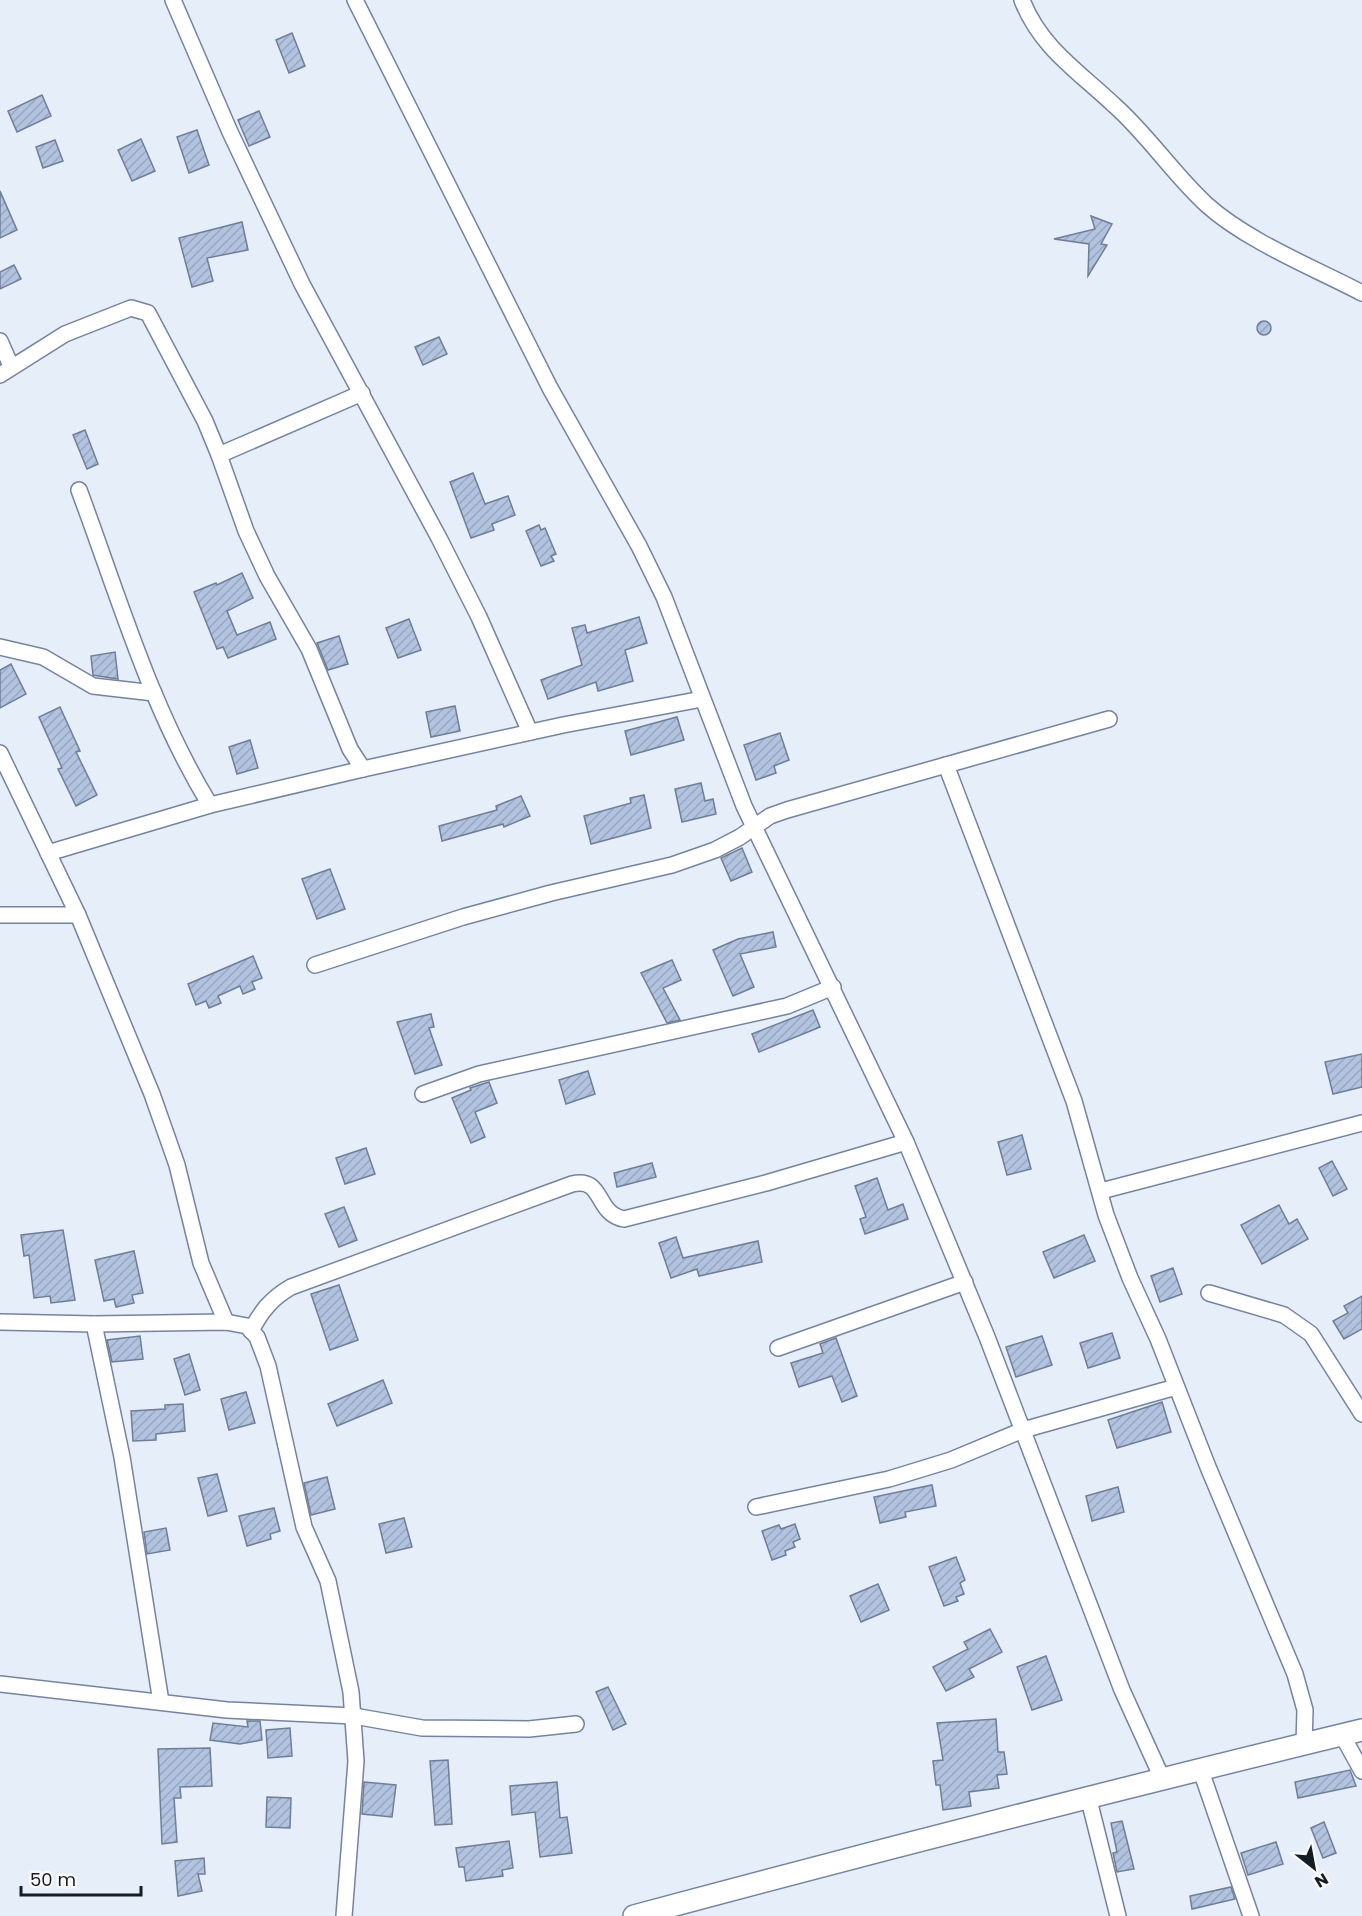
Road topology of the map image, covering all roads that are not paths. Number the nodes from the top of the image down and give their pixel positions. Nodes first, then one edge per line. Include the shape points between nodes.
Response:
1 (173, 0) edge
2 (355, 0) edge
3 (1022, 0) edge
4 (1362, 293) edge
5 (0, 341) edge
6 (6, 371) edge
7 (363, 393) junction
8 (219, 455) junction
9 (79, 490) dead end
10 (0, 647) edge
11 (154, 693) junction
12 (702, 699) junction
13 (1109, 719) dead end
14 (530, 732) junction
15 (0, 753) edge
16 (946, 765) junction
17 (363, 769) junction
18 (210, 805) junction
19 (754, 827) junction
20 (48, 853) junction
21 (0, 915) edge
22 (78, 915) junction
23 (315, 965) dead end
24 (833, 987) junction
25 (423, 1094) dead end
26 (1362, 1123) edge
27 (906, 1142) junction
28 (1101, 1191) junction
29 (965, 1282) junction
30 (1209, 1293) dead end
31 (226, 1322) junction
32 (0, 1323) edge
33 (94, 1324) junction
34 (251, 1331) junction
35 (778, 1348) dead end
36 (1176, 1387) junction
37 (1362, 1414) edge
38 (1023, 1430) junction
39 (756, 1507) dead end
40 (0, 1684) edge
41 (161, 1702) junction
42 (354, 1716) junction
43 (576, 1724) dead end
44 (1352, 1733) edge
45 (1304, 1744) junction
46 (1200, 1768) junction
47 (1362, 1771) edge
48 (1162, 1778) junction
49 (1088, 1797) junction
50 (344, 1916) edge
51 (634, 1916) edge
52 (1118, 1916) edge
53 (1251, 1916) edge

1 - 7 street via 302,284
2 - 12 street via 550,388 639,546
3 - 4 street via 1043,40 1117,106 1207,205 1236,228
5 - 6 street
6 - 8 street via 65,334 131,308 148,313
7 - 8 street
7 - 14 street via 479,617
8 - 17 street via 246,531 309,649 350,749
9 - 11 street
10 - 11 street via 43,657 93,686
11 - 18 street
12 - 14 street
12 - 19 street
13 - 16 street
14 - 17 street
15 - 20 street
16 - 19 street via 787,810
16 - 28 street via 1074,1101
17 - 18 street
18 - 20 street
19 - 23 street via 715,850 672,865 474,914
19 - 24 street
20 - 22 street
21 - 22 street
22 - 31 street via 152,1094 177,1165 201,1263
24 - 25 street via 787,1006 479,1074
24 - 27 street
26 - 28 street
27 - 29 street
27 - 34 street via 624,1219 609,1212 591,1184 572,1184 300,1282 276,1296
28 - 36 street via 1130,1278
29 - 35 street
29 - 38 street
30 - 37 street via 1284,1315 1311,1334
31 - 33 street
31 - 34 street via 247,1326
32 - 33 street
33 - 41 street via 122,1457
34 - 42 street via 268,1366 304,1527 328,1581
36 - 38 street
36 - 45 street via 1295,1674 1305,1710
38 - 39 street via 951,1460 889,1479
38 - 48 street via 1122,1690
40 - 41 street
41 - 42 street via 228,1710
42 - 43 street via 422,1728 529,1729
42 - 50 street via 356,1761
44 - 45 main road
44 - 47 street
45 - 46 main road
46 - 48 main road
46 - 53 street
48 - 49 main road
49 - 51 main road
49 - 52 street

